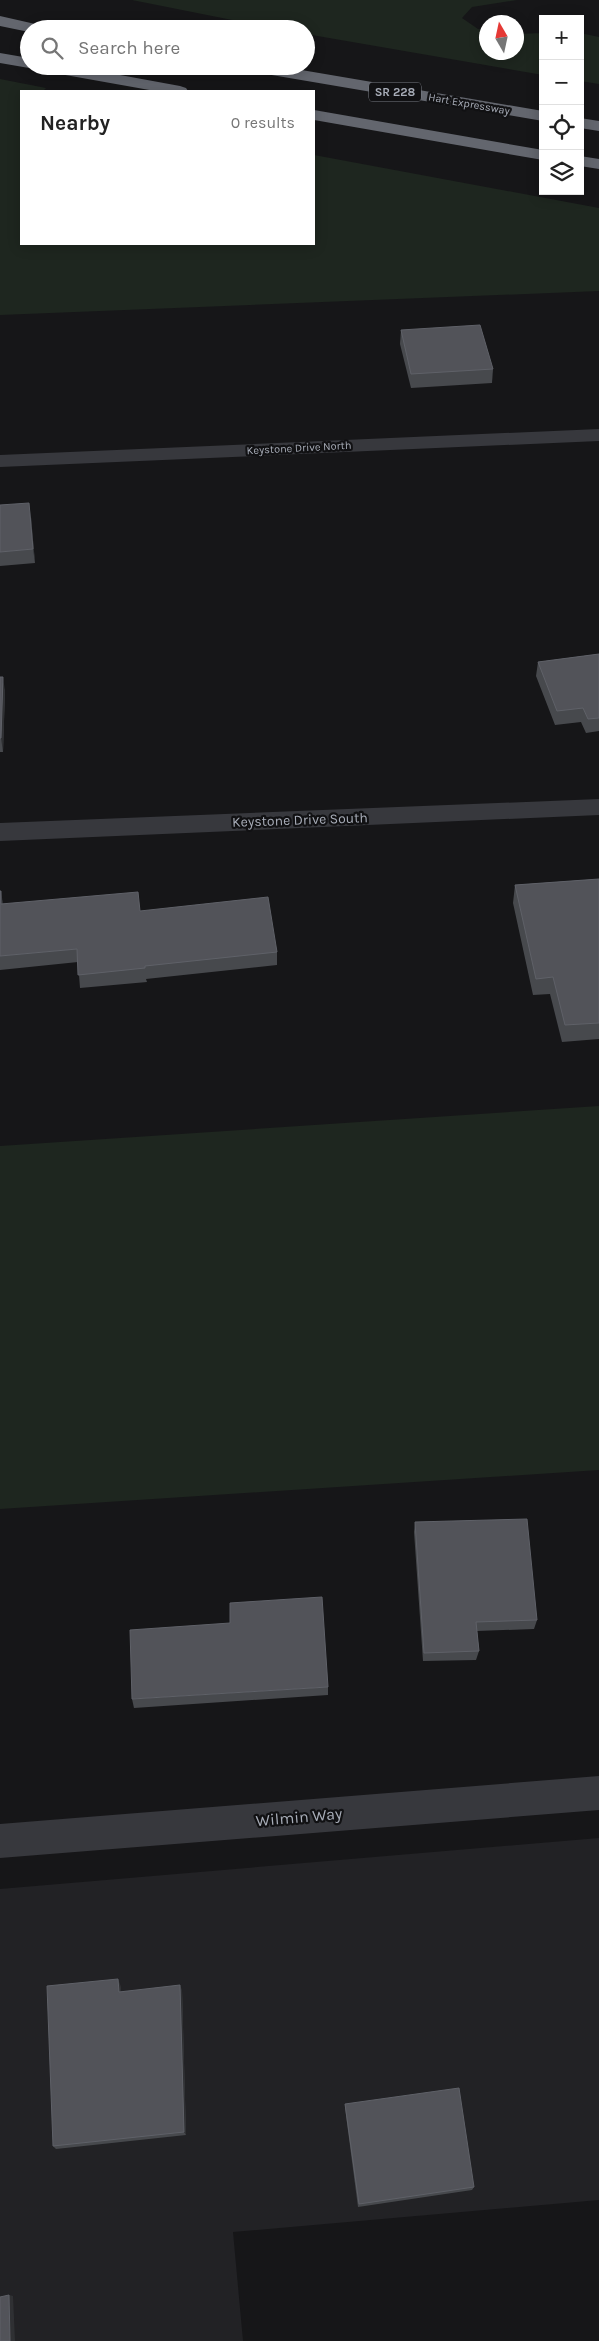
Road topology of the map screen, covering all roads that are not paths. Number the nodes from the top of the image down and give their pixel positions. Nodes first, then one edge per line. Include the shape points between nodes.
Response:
1 (0, 21) edge
2 (20, 25) edge
3 (0, 58) edge
4 (20, 61) edge
5 (92, 75) edge
6 (301, 75) edge
7 (175, 90) edge
8 (315, 115) edge
9 (539, 115) edge
10 (584, 124) edge
11 (599, 126) edge
12 (539, 154) edge
13 (584, 162) edge
14 (599, 164) edge
15 (599, 435) edge
16 (0, 461) edge
17 (599, 807) edge
18 (0, 832) edge
19 (599, 1793) edge
20 (0, 1841) edge

1 - 2 highway
3 - 4 highway
5 - 7 highway
6 - 9 highway, Hart Expressway / SR 228
8 - 12 highway
10 - 11 highway
13 - 14 highway
15 - 16 street, Keystone Drive North
17 - 18 street, Keystone Drive South
19 - 20 street, Wilmin Way

